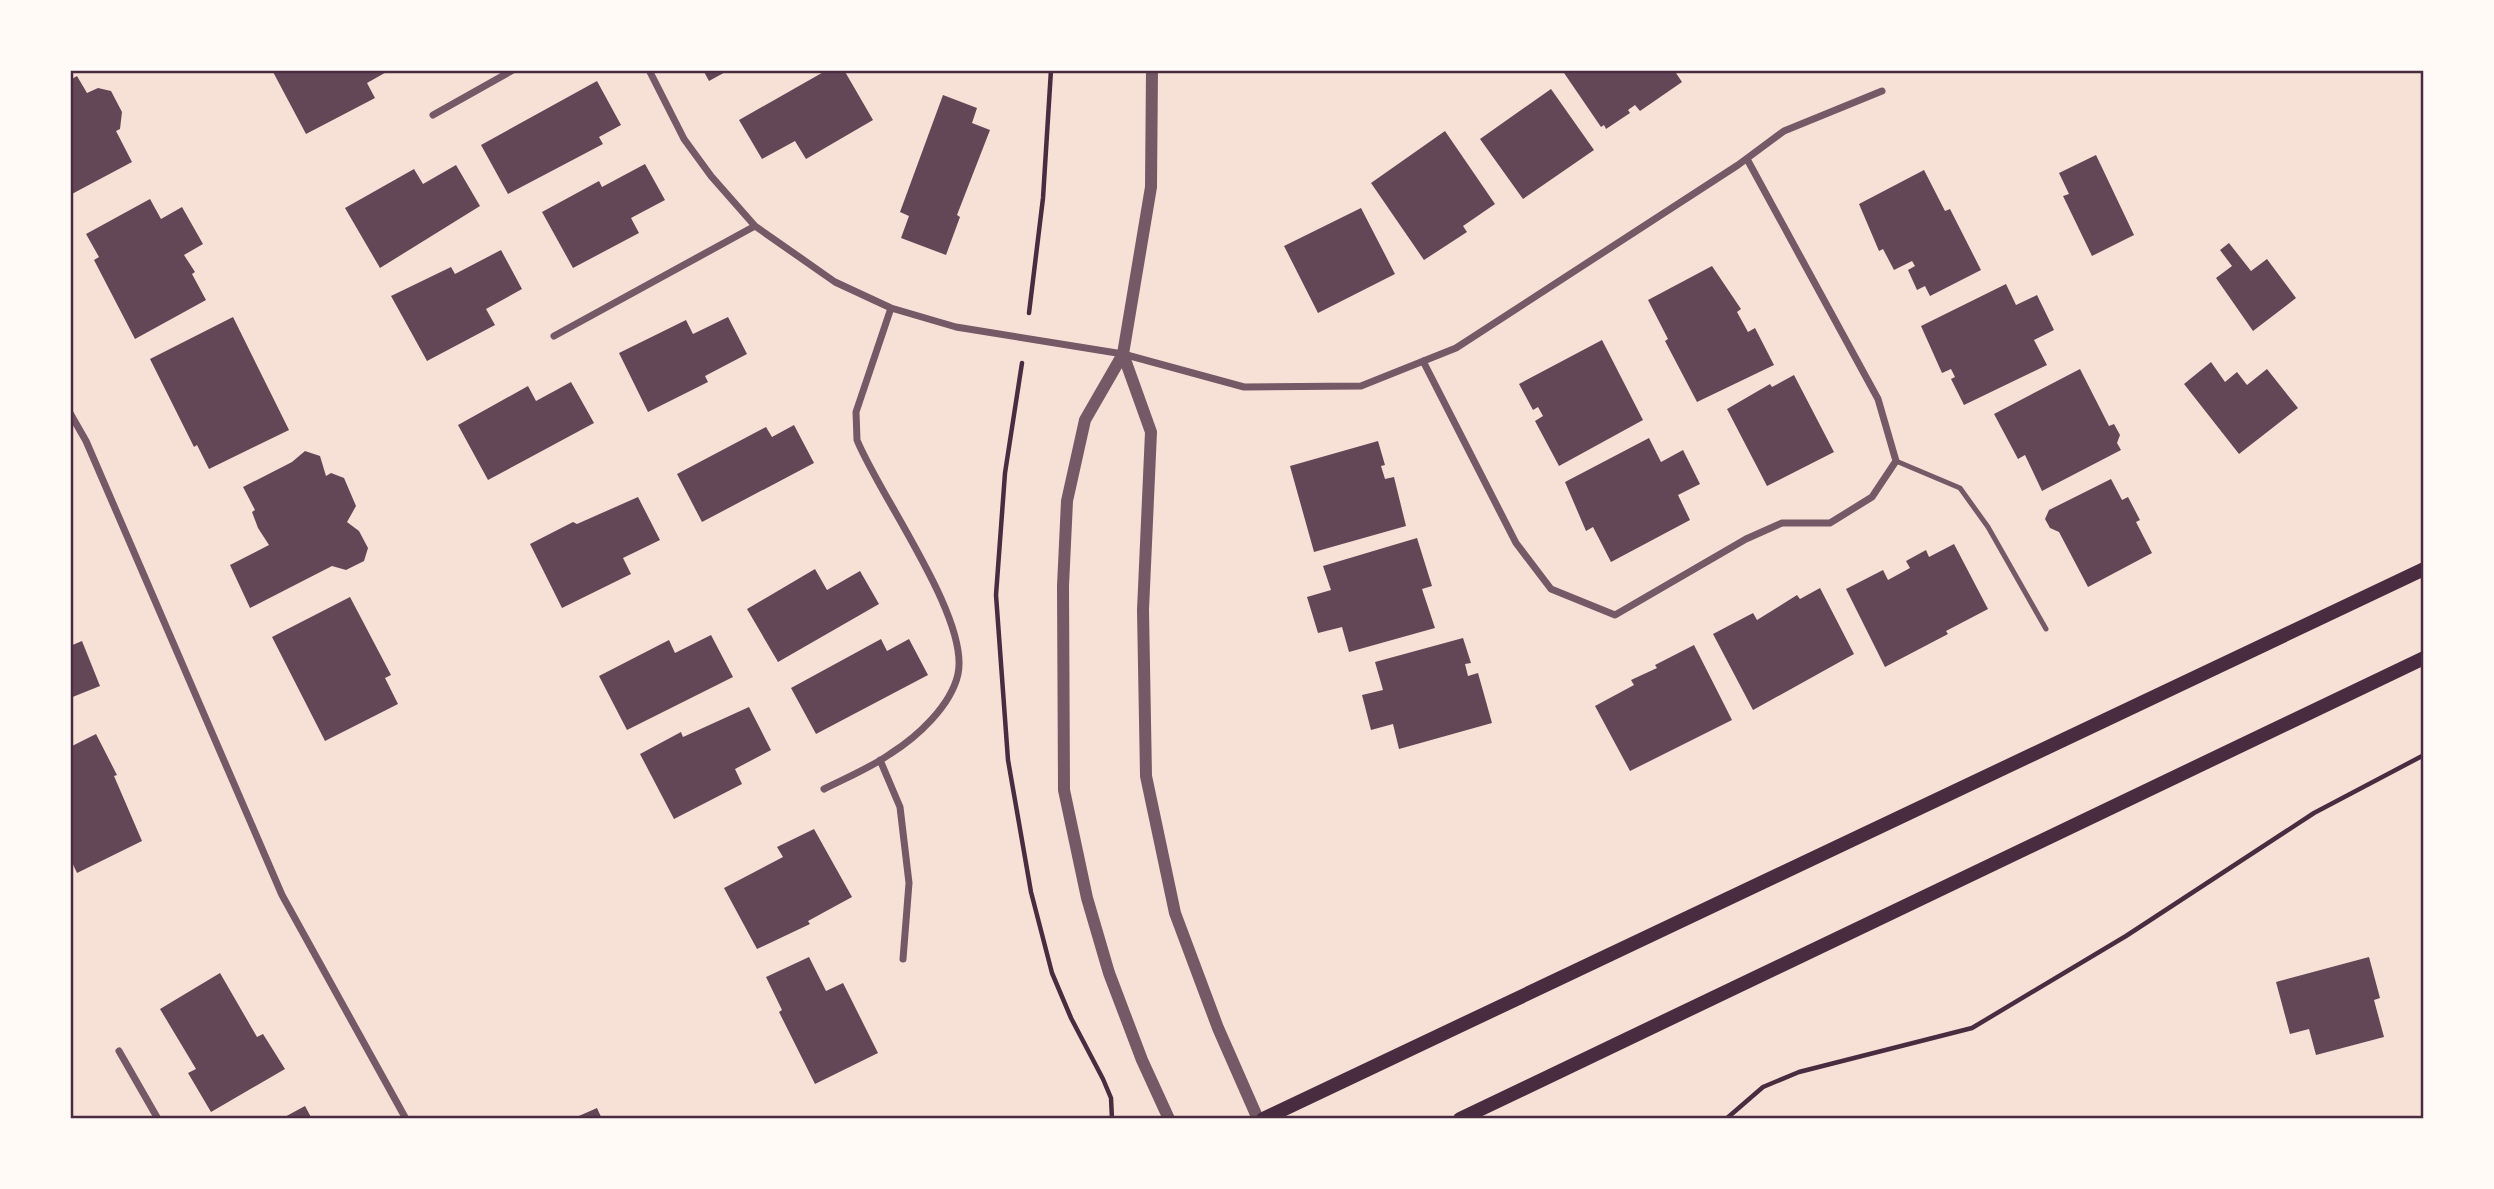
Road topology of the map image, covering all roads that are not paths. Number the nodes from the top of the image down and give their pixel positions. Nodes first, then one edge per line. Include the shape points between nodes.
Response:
1 (513, 70) edge
2 (649, 70) edge
3 (1153, 70) edge
4 (1882, 91) dead end
5 (433, 115) dead end
6 (1748, 159) junction
7 (755, 226) junction
8 (891, 308) junction
9 (554, 336) dead end
10 (1123, 354) junction
11 (1423, 361) junction
12 (70, 413) edge
13 (1896, 461) junction
14 (2424, 569) edge
15 (2046, 629) dead end
16 (2424, 658) edge
17 (880, 760) junction
18 (824, 789) dead end
19 (903, 960) dead end
20 (119, 1051) dead end
21 (158, 1119) edge
22 (406, 1119) edge
23 (1169, 1119) edge
24 (1261, 1119) edge
25 (1460, 1119) edge

1 - 5 street
2 - 7 street via 684,139
3 - 10 street via 1151,187
4 - 6 street via 1784,131
6 - 11 street via 1456,348
6 - 13 street via 1878,399
7 - 8 street via 835,282
7 - 9 street
8 - 10 street via 956,327
8 - 17 street via 856,412 856,440 940,596 957,646 958,673 937,712
10 - 11 street via 1244,387 1362,386
10 - 23 street via 1085,420 1067,501 1064,790 1108,973
10 - 24 street via 1151,432 1143,610 1146,776 1175,913 1219,1028
11 - 13 street via 1517,543 1551,589 1615,615 1782,523 1830,523 1872,497
12 - 22 street via 282,895
13 - 15 lane via 1959,488 1988,527
14 - 24 main road
16 - 25 main road
17 - 18 street
17 - 19 street via 901,807 909,883
20 - 21 street

